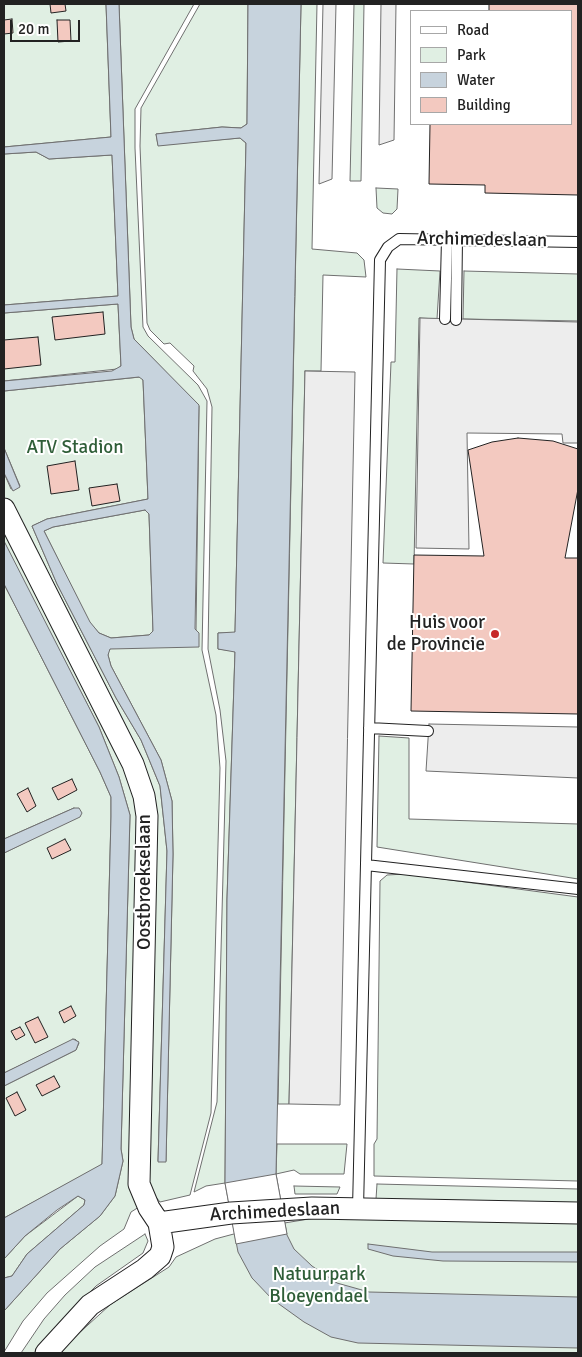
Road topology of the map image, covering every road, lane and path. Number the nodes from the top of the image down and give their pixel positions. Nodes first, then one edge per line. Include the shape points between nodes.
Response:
1 (452, 239) junction
2 (578, 242) edge
3 (445, 319) dead end
4 (456, 320) dead end
5 (4, 509) edge
6 (369, 728) junction
7 (428, 731) dead end
8 (366, 865) junction
9 (578, 888) edge
10 (358, 1208) junction
11 (578, 1213) edge
12 (158, 1223) junction
13 (46, 1353) edge

1 - 2 lane, Archimedeslaan
1 - 3 lane
1 - 4 lane
1 - 6 lane, Archimedeslaan via 399,239 388,246 379,265
5 - 12 street, Oostbroekselaan via 133,764 144,796 147,816 139,1184
6 - 7 lane
6 - 8 lane
8 - 9 lane
8 - 10 lane
10 - 11 street, Archimedeslaan
10 - 12 street, Archimedeslaan via 283,1209
12 - 13 street via 164,1247 160,1256 90,1305

